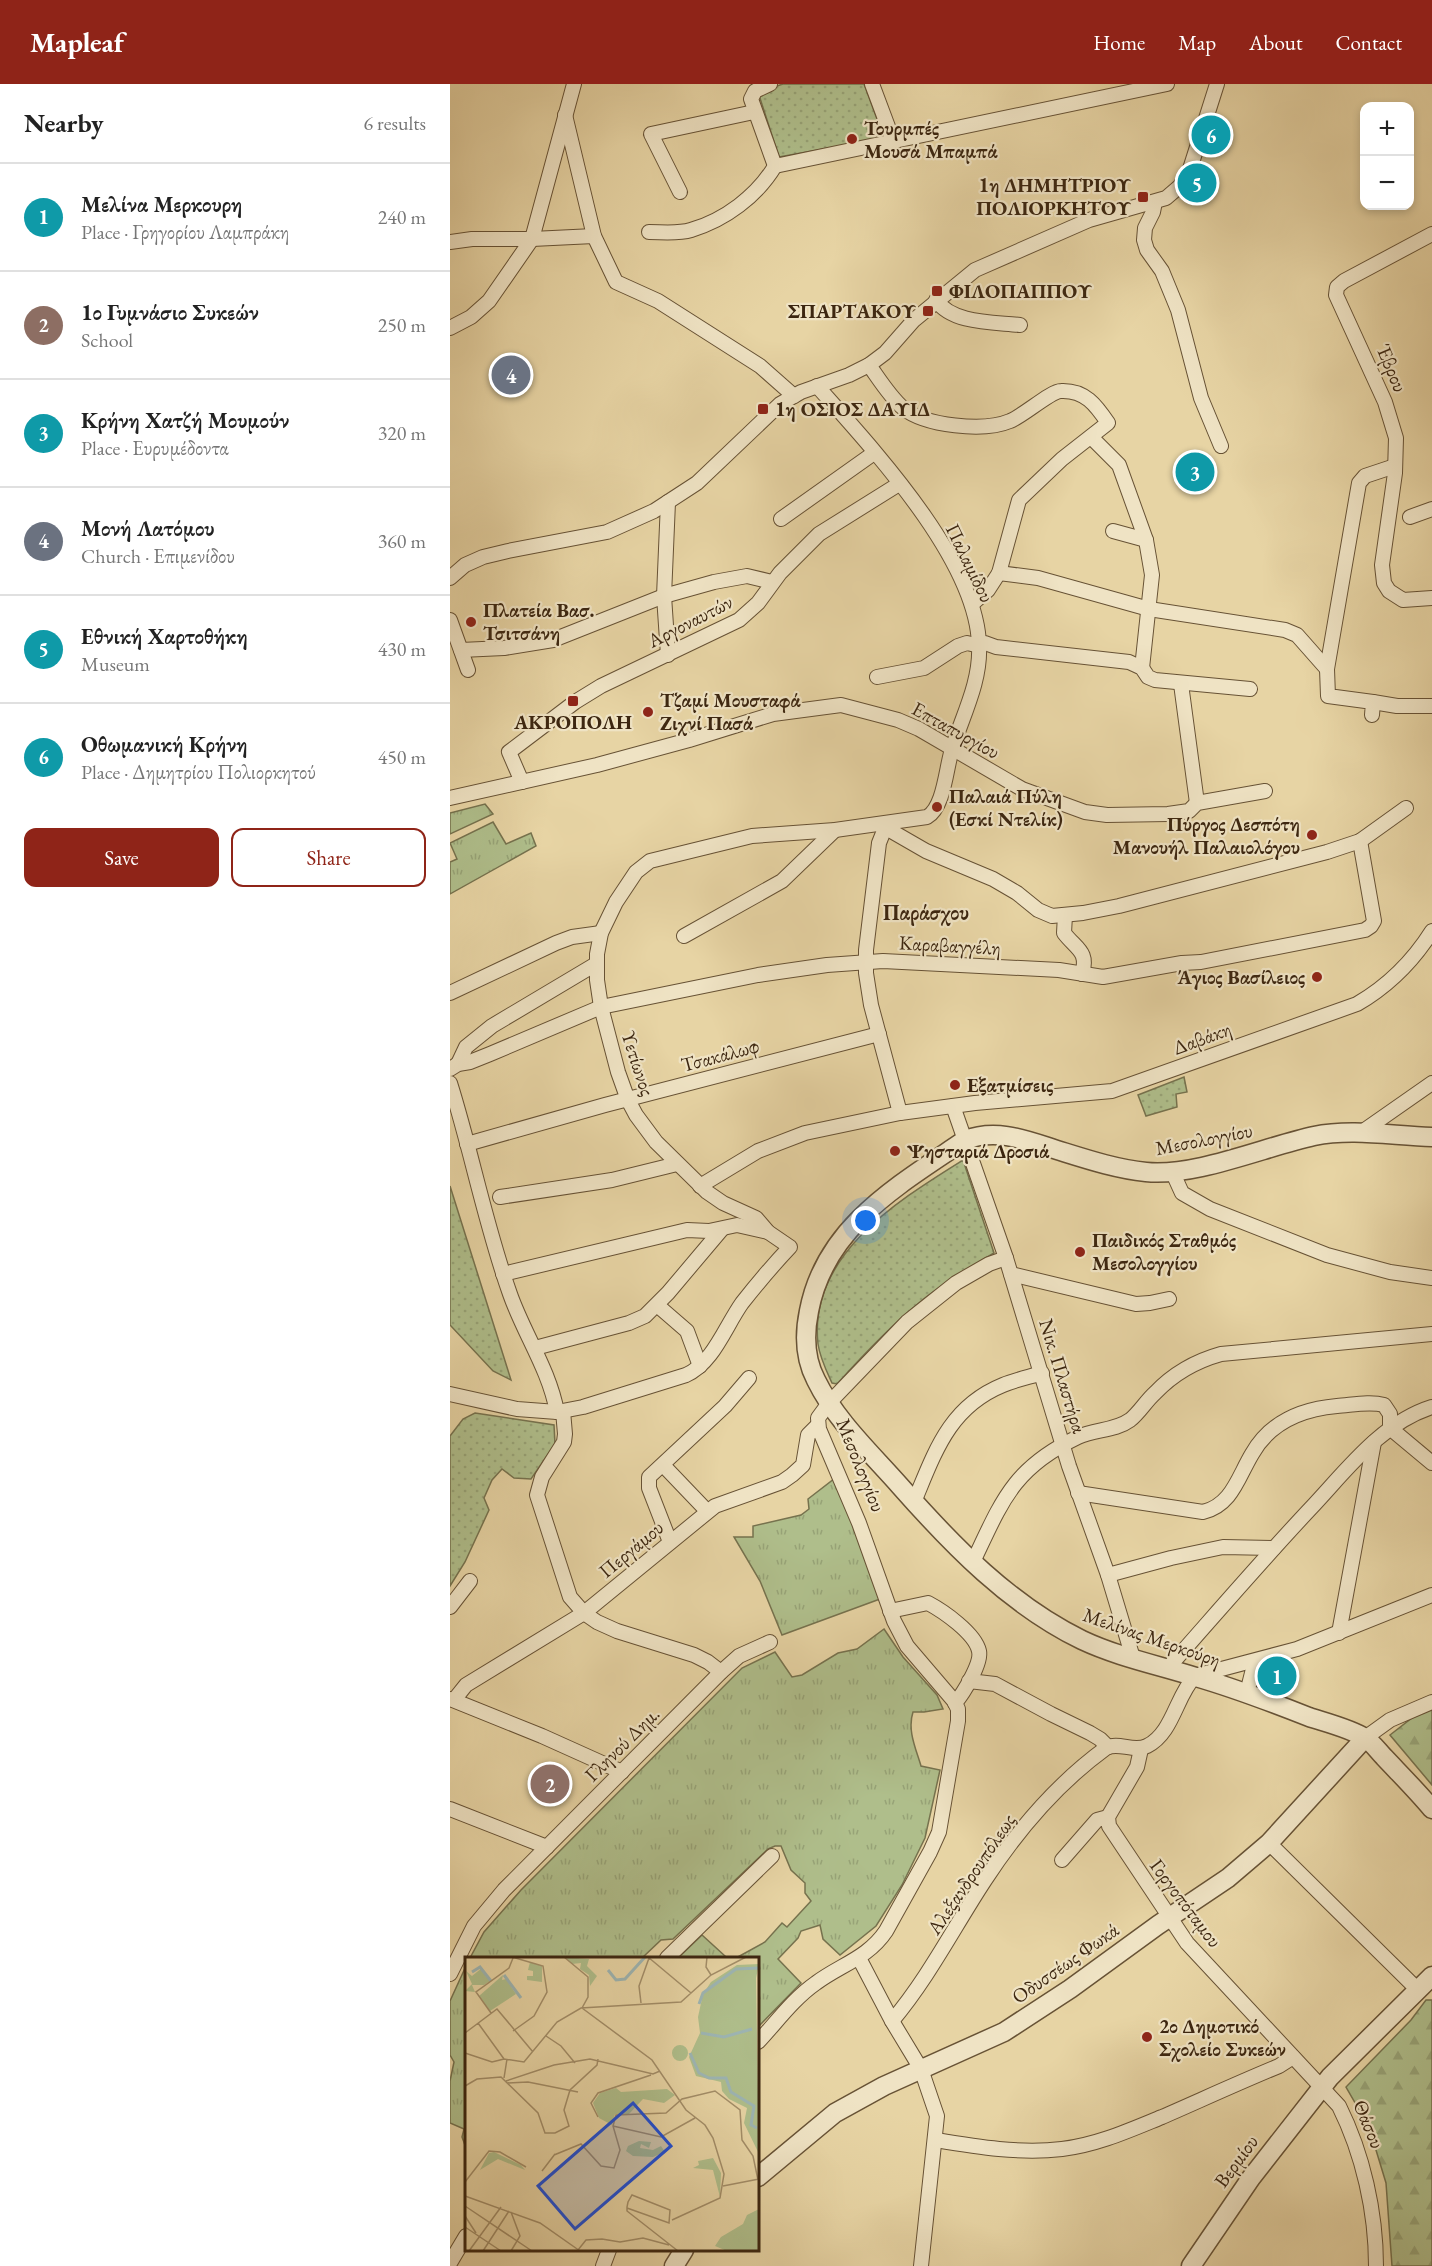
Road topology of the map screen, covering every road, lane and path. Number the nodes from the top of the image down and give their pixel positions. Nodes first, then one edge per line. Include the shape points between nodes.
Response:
1 (574, 84) edge
2 (770, 84) edge
3 (872, 84) edge
4 (1167, 84) edge
5 (1217, 84) edge
6 (754, 112) junction
7 (565, 115) junction
8 (893, 140) junction
9 (775, 166) junction
10 (680, 192) dead end
11 (1155, 202) junction
12 (649, 232) dead end
13 (1432, 234) edge
14 (594, 236) junction
15 (532, 239) junction
16 (450, 242) edge
17 (936, 300) junction
18 (1020, 324) dead end
19 (450, 328) edge
20 (869, 365) junction
21 (817, 386) junction
22 (794, 396) junction
23 (1091, 437) junction
24 (1221, 446) dead end
25 (874, 453) junction
26 (1395, 466) junction
27 (899, 484) junction
28 (669, 502) junction
29 (1432, 509) edge
30 (1410, 517) dead end
31 (782, 519) dead end
32 (1113, 531) dead end
33 (1146, 540) junction
34 (999, 573) junction
35 (450, 579) edge
36 (772, 582) junction
37 (664, 596) junction
38 (1432, 598) edge
39 (972, 604) junction
40 (1149, 609) junction
41 (450, 620) edge
42 (980, 646) junction
43 (460, 650) junction
44 (668, 655) junction
45 (1142, 668) junction
46 (1327, 669) junction
47 (468, 670) dead end
48 (877, 677) dead end
49 (1181, 684) junction
50 (1250, 689) dead end
51 (1432, 706) edge
52 (952, 749) junction
53 (522, 782) junction
54 (1265, 792) dead end
55 (450, 798) edge
56 (1197, 803) junction
57 (1406, 808) dead end
58 (887, 822) junction
59 (835, 830) junction
60 (1360, 841) junction
61 (1065, 915) junction
62 (1432, 931) edge
63 (602, 933) junction
64 (684, 936) dead end
65 (866, 961) junction
66 (596, 964) junction
67 (1082, 974) junction
68 (450, 993) edge
69 (601, 1007) junction
70 (879, 1034) junction
71 (454, 1066) edge
72 (450, 1083) edge
73 (1432, 1083) edge
74 (628, 1100) junction
75 (953, 1106) junction
76 (900, 1113) junction
77 (1359, 1134) junction
78 (1432, 1137) edge
79 (965, 1140) junction
80 (467, 1144) junction
81 (676, 1164) junction
82 (1172, 1171) junction
83 (700, 1186) junction
84 (500, 1197) dead end
85 (722, 1228) junction
86 (768, 1232) junction
87 (1006, 1258) junction
88 (503, 1274) junction
89 (1011, 1274) junction
90 (1432, 1278) edge
91 (1169, 1299) dead end
92 (657, 1305) junction
93 (1432, 1334) edge
94 (535, 1348) junction
95 (700, 1366) junction
96 (1042, 1373) junction
97 (749, 1378) dead end
98 (450, 1394) edge
99 (829, 1403) junction
100 (1432, 1407) edge
101 (560, 1412) junction
102 (818, 1425) junction
103 (1390, 1428) junction
104 (1374, 1442) junction
105 (1064, 1445) junction
106 (1432, 1463) edge
107 (663, 1465) junction
108 (1078, 1493) junction
109 (914, 1502) junction
110 (707, 1511) junction
111 (670, 1542) junction
112 (1274, 1548) junction
113 (973, 1563) junction
114 (1108, 1575) junction
115 (470, 1581) dead end
116 (1432, 1595) edge
117 (450, 1607) edge
118 (890, 1611) junction
119 (584, 1613) junction
120 (1340, 1633) junction
121 (770, 1642) dead end
122 (1133, 1658) junction
123 (1254, 1660) junction
124 (1168, 1668) junction
125 (721, 1672) junction
126 (1195, 1676) junction
127 (969, 1681) junction
128 (1247, 1693) junction
129 (452, 1700) edge
130 (1432, 1702) edge
131 (955, 1703) junction
132 (1365, 1738) junction
133 (1108, 1747) junction
134 (1141, 1749) junction
135 (622, 1773) junction
136 (450, 1809) edge
137 (1432, 1809) edge
138 (1108, 1820) junction
139 (1269, 1843) junction
140 (547, 1847) junction
141 (772, 1856) dead end
142 (1062, 1860) dead end
143 (1169, 1917) junction
144 (456, 1948) edge
145 (669, 1957) edge
146 (859, 1958) junction
147 (450, 1974) edge
148 (1432, 1976) edge
149 (1418, 1990) junction
150 (892, 2021) junction
151 (759, 2042) edge
152 (1293, 2057) junction
153 (921, 2069) junction
154 (1322, 2087) junction
155 (936, 2140) junction
156 (759, 2175) edge
157 (465, 2237) edge
158 (609, 2251) edge
159 (683, 2251) edge
160 (450, 2263) edge
161 (603, 2266) edge
162 (674, 2266) edge
163 (921, 2266) edge
164 (1191, 2266) edge
165 (1376, 2266) edge

1 - 7 street
2 - 6 street via 753,94
3 - 8 street
4 - 8 street
5 - 11 street via 1187,176 1174,192
6 - 9 street
6 - 10 street via 651,134
7 - 14 street
7 - 15 street
8 - 9 street
9 - 12 street via 765,183 724,216 689,231
11 - 17 street via 1089,220 1001,258 975,270
11 - 24 street via 1144,240 1178,310 1201,398
13 - 26 street, Έβρου via 1344,281 1336,292 1390,415 1396,438
14 - 15 street
14 - 22 street via 616,282 658,301 760,366
15 - 16 street via 472,238
15 - 19 street via 489,301
17 - 18 street via 957,315
17 - 20 street
20 - 21 street
20 - 23 street via 902,408 915,416 973,427 1009,422 1058,391 1076,392 1093,401 1108,423
21 - 22 street
21 - 25 street, Παλαμίδου
22 - 28 street via 770,413 697,483
23 - 33 street via 1119,465
23 - 34 street via 1019,500
25 - 27 street, Παλαμίδου
25 - 31 street
26 - 38 street via 1382,565 1384,583 1404,600
26 - 46 street via 1365,476 1359,483
27 - 36 street, Αργοναυτών via 826,528
27 - 39 street, Παλαμίδου via 938,535
28 - 35 street via 607,532 483,557 465,565
28 - 37 street
29 - 30 street
32 - 33 street
33 - 40 street via 1152,575
34 - 39 street
34 - 40 street via 1038,578
36 - 37 street via 737,577
36 - 44 street, Αργοναυτών via 758,603 739,620
37 - 43 street via 554,640
37 - 44 street
39 - 42 street, Παλαμίδου
40 - 45 street
40 - 46 street via 1289,631
41 - 43 street
42 - 45 street via 985,643 1130,662
42 - 48 street via 967,643 924,668
42 - 52 street, Παλαμίδου via 974,688
43 - 47 street
44 - 53 street, Αργοναυτών via 590,692 509,752
45 - 49 street via 1151,679
46 - 51 street via 1328,696 1373,708
49 - 50 street
49 - 56 street
52 - 53 street, Επταπυργίου via 908,724 841,705 773,714 689,741
52 - 56 street, Επταπυργίου via 1022,789 1085,812 1168,814 1189,811
52 - 58 street, Παλαμίδου via 934,811 927,817
53 - 55 street, Επταπυργίου
54 - 56 street, Επταπυργίου
57 - 60 street
58 - 59 street
58 - 61 street via 893,832 931,854 993,879 1043,913
58 - 65 street via 879,843
59 - 63 street, Υετίωνος via 734,840 659,858 642,866 620,896
59 - 64 street via 782,881
60 - 61 street via 1119,906
60 - 67 street, Καραβαγγέλη via 1374,921 1369,929 1202,962 1107,976
61 - 67 street via 1064,933 1084,956
62 - 75 street, Δαβάκη via 1389,982 1341,1011 1112,1091
63 - 66 street, Υετίωνος
63 - 68 street via 556,943
65 - 67 street, Καραβαγγέλη
65 - 69 street, Καραβαγγέλη via 758,975
65 - 70 street
66 - 69 street, Υετίωνος
66 - 71 street via 486,1031 466,1047
69 - 71 street, Καραβαγγέλη
69 - 74 street, Υετίωνος
70 - 74 street, Τσακάλωφ
70 - 76 street
72 - 80 street
73 - 77 street
74 - 80 street, Τσακάλωφ
74 - 81 street, Υετίωνος via 647,1131
75 - 76 street, Δαβάκη
75 - 79 street, Νικ. Πλαστήρα
76 - 83 street, Δαβάκη via 780,1141
77 - 78 street, Μεσολογγίου
77 - 82 street, Μεσολογγίου via 1313,1136
79 - 82 street, Μεσολογγίου via 984,1134 1007,1135 1127,1169
79 - 87 street, Νικ. Πλαστήρα
79 - 99 street, Μεσολογγίου via 873,1204 824,1265 809,1309 806,1344 812,1371
80 - 88 street
81 - 83 street, Υετίωνος
81 - 84 street via 612,1180
82 - 90 street via 1182,1193 1210,1209 1327,1255 1390,1272
83 - 86 street, Υετίωνος via 718,1200 756,1218
85 - 86 street via 737,1225
85 - 88 street via 687,1230
85 - 92 street
86 - 95 street, Υετίωνος via 789,1247 743,1302
87 - 89 street, Νικ. Πλαστήρα
87 - 99 street via 971,1273 922,1309
88 - 94 street
89 - 91 street via 1136,1304
89 - 96 street, Νικ. Πλαστήρα
92 - 94 street via 629,1323
92 - 95 street via 687,1331
93 - 105 street via 1206,1358 1166,1383 1128,1421
94 - 101 street
95 - 101 street via 686,1375
96 - 105 street, Νικ. Πλαστήρα
96 - 109 street via 1002,1385 966,1406 944,1432
97 - 107 street
98 - 101 street via 517,1409
99 - 102 street, Μεσολογγίου via 819,1415
99 - 109 street, Μελίνας Μερκούρη
100 - 103 street
101 - 119 street via 564,1443 540,1482 537,1498 566,1588
102 - 110 street, Περγάμου via 808,1435 803,1465 792,1475
102 - 118 street, Μεσολογγίου via 862,1530
103 - 104 street
103 - 106 street
103 - 108 street via 1388,1409 1379,1403 1316,1408 1285,1419 1253,1451 1231,1494 1222,1504 1203,1512
104 - 112 street
104 - 120 street
105 - 108 street, Νικ. Πλαστήρα
105 - 113 street via 1031,1465 1014,1484
107 - 110 street
107 - 111 street via 648,1482
108 - 114 street, Νικ. Πλαστήρα
109 - 113 street, Μελίνας Μερκούρη
110 - 111 street, Περγάμου
111 - 119 street, Περγάμου
112 - 114 street via 1223,1547
112 - 124 street
113 - 122 street, Μελίνας Μερκούρη via 1044,1619 1092,1644
114 - 122 street, Νικ. Πλαστήρα
115 - 117 street
116 - 120 street
118 - 127 street via 925,1602 956,1623 979,1650
118 - 131 street, Μεσολογγίου via 908,1646
119 - 125 street via 617,1631 694,1654
119 - 129 street, Περγάμου via 466,1685
120 - 123 street
121 - 125 street, Γληνού Δημ. via 739,1656
122 - 124 street, Μελίνας Μερκούρη
123 - 126 street
123 - 128 street
124 - 126 street, Μελίνας Μερκούρη
125 - 135 street, Γληνού Δημ.
126 - 128 street, Μελίνας Μερκούρη
126 - 134 street via 1160,1735
127 - 131 street
127 - 133 street via 995,1684 1100,1738
128 - 132 street, Μελίνας Μερκούρη
129 - 135 street
130 - 132 street via 1390,1720
131 - 146 street via 958,1721 939,1832 886,1931
132 - 137 street
132 - 139 street, Οδυσσέως Φωκά
133 - 134 street
133 - 150 street, Αλεξανδρουπόλεως via 1061,1788 1017,1835 929,1972
134 - 138 street via 1137,1767
135 - 140 street, Γληνού Δημ.
136 - 140 street
138 - 142 street via 1097,1820
138 - 143 street, Γοργοπόταμου
139 - 143 street, Οδυσσέως Φωκά via 1228,1878
139 - 149 street
140 - 144 street, Γληνού Δημ.
141 - 145 street
143 - 152 street, Γοργοπόταμου via 1187,1943
143 - 153 street, Οδυσσέως Φωκά via 1004,2032
144 - 147 street, Γληνού Δημ.
146 - 150 street
146 - 151 street via 809,1988
148 - 149 street
149 - 154 street
150 - 153 street
152 - 154 street, Γοργοπόταμου
152 - 155 street via 1145,2124 1078,2146 1024,2151
153 - 155 street via 937,2116
153 - 156 street, Οδυσσέως Φωκά via 835,2113
154 - 164 street, Βερμίου via 1251,2178
154 - 165 street, Θάσου via 1343,2114 1362,2167 1372,2211
155 - 163 street
157 - 160 street
158 - 161 street
159 - 162 street

